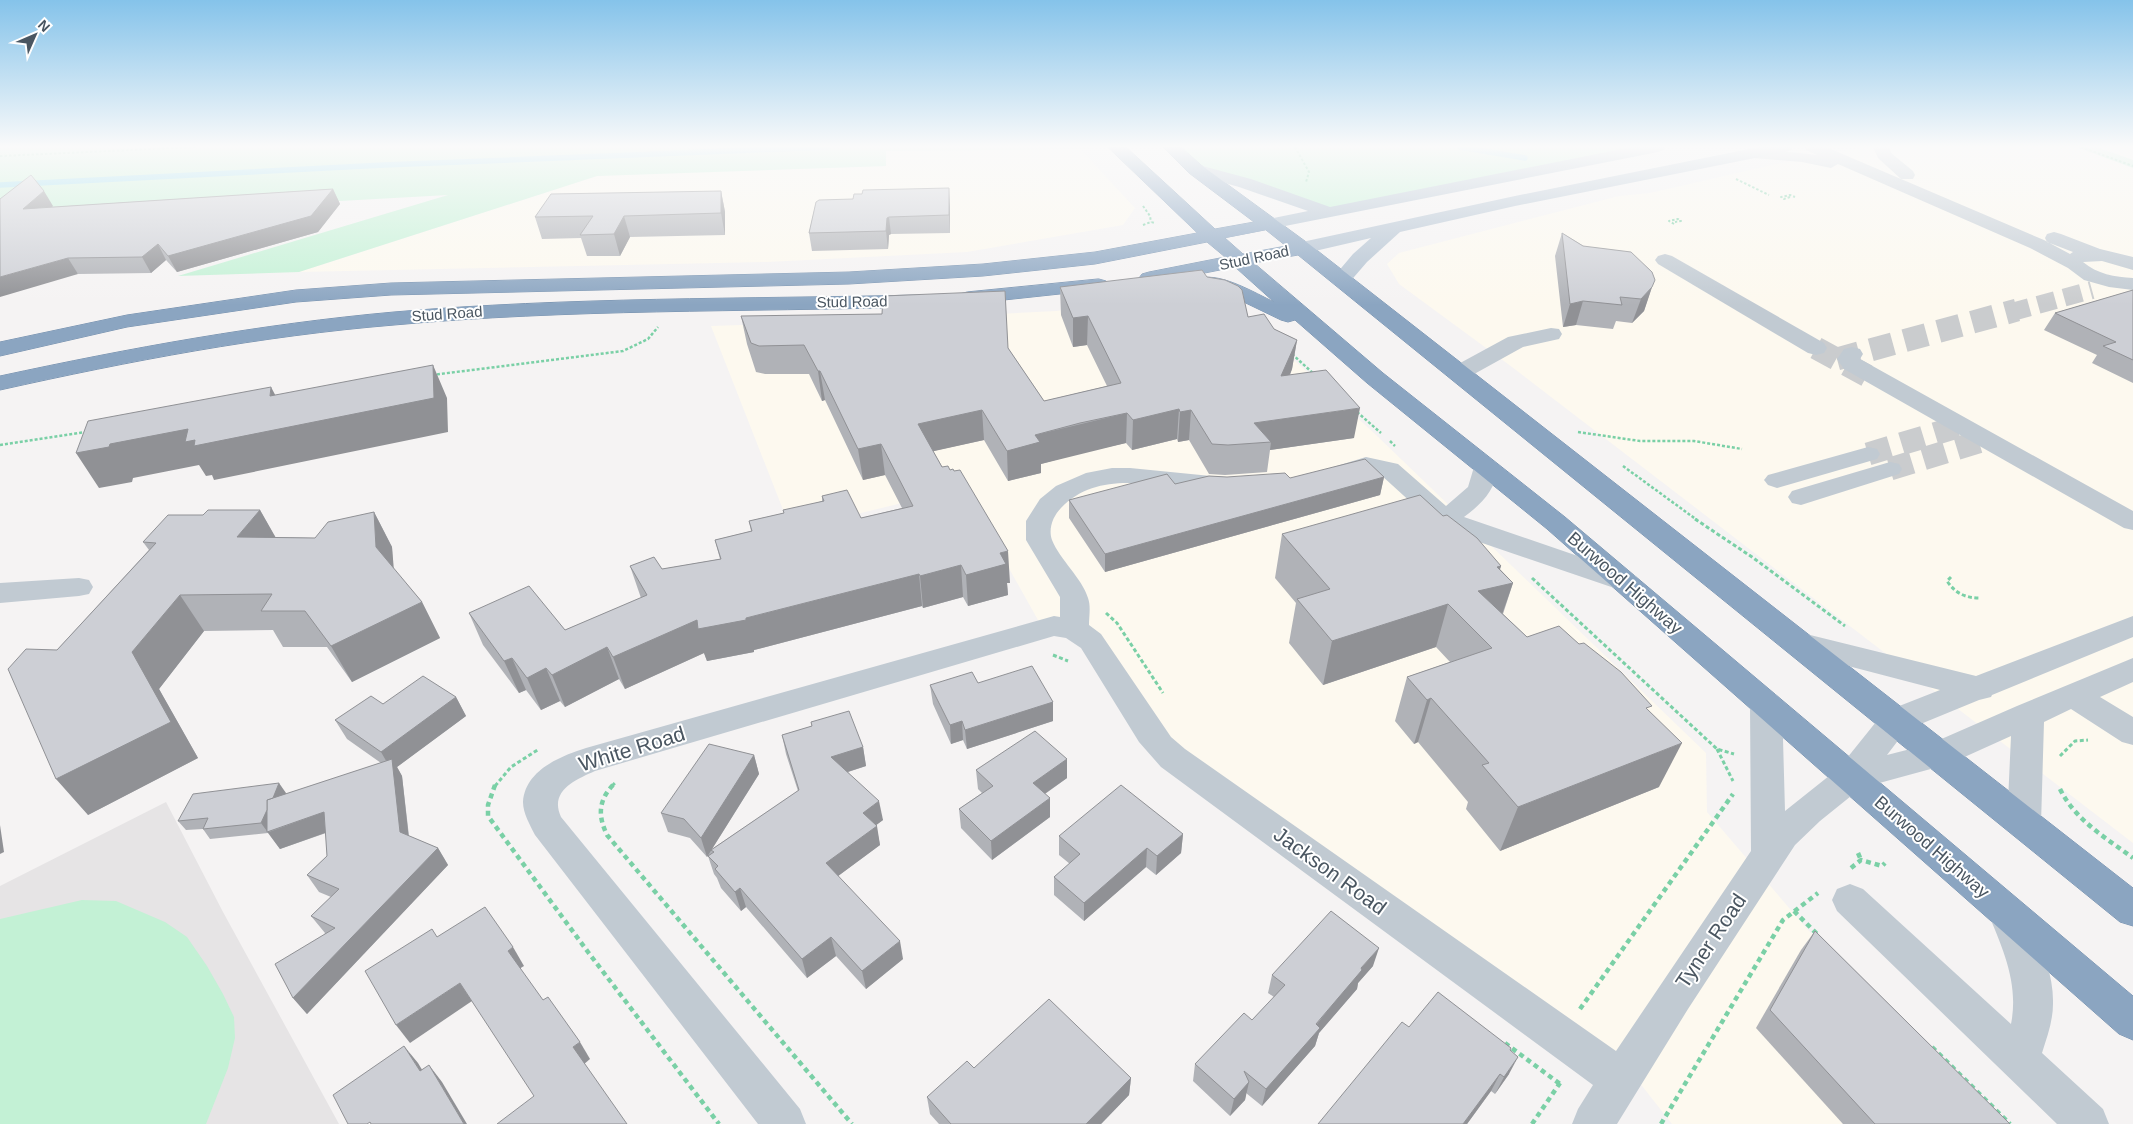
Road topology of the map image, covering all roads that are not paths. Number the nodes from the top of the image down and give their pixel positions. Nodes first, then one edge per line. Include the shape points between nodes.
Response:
1 (1156, 199) edge
2 (1237, 199) edge
3 (1288, 199) edge
4 (1399, 199) edge
5 (1528, 199) edge
6 (1933, 199) edge
7 (1966, 199) edge
8 (1332, 213) junction
9 (1172, 220) junction
10 (1270, 224) junction
11 (1394, 229) junction
12 (1211, 236) junction
13 (1302, 248) junction
14 (2101, 255) junction
15 (2133, 257) edge
16 (1095, 258) junction
17 (1665, 260) dead end
18 (1241, 261) junction
19 (2133, 264) edge
20 (2081, 269) junction
21 (1175, 274) junction
22 (1341, 280) junction
23 (2127, 284) edge
24 (1319, 330) junction
25 (1551, 334) dead end
26 (1816, 348) tunnel mouth
27 (0, 349) edge
28 (1852, 354) tunnel mouth
29 (1459, 373) junction
30 (0, 383) edge
31 (1868, 454) tunnel mouth
32 (1486, 467) junction
33 (1890, 469) tunnel mouth
34 (1318, 478) edge
35 (1242, 484) edge
36 (1445, 519) junction
37 (2133, 522) edge
38 (1626, 583) junction
39 (79, 587) dead end
40 (0, 593) edge
41 (1075, 616) junction
42 (2133, 626) edge
43 (1798, 643) junction
44 (2133, 670) edge
45 (1980, 689) junction
46 (2073, 695) junction
47 (1766, 704) junction
48 (2028, 714) junction
49 (1895, 722) junction
50 (2133, 733) edge
51 (1937, 755) junction
52 (1851, 777) junction
53 (2024, 824) junction
54 (1769, 854) junction
55 (1840, 887) road end
56 (2133, 910) edge
57 (2006, 911) junction
58 (2133, 1021) edge
59 (2020, 1060) junction
60 (1621, 1080) junction
61 (785, 1124) edge
62 (1593, 1124) edge
63 (2088, 1124) edge

1 - 9 highway, Burwood Highway
2 - 10 highway
3 - 8 main road
4 - 8 main road, Stud Road
5 - 11 main road, Stud Road
6 - 20 street via 2037,244
7 - 14 street
8 - 10 main road, Stud Road
9 - 12 highway, Burwood Highway
9 - 16 highway
10 - 12 highway, Stud Road
10 - 13 highway
11 - 13 main road, Stud Road
11 - 22 main road via 1360,258
12 - 16 highway, Stud Road
12 - 18 highway, Burwood Highway
13 - 18 highway, Stud Road
13 - 22 highway
14 - 15 street
14 - 19 street
14 - 20 street via 2075,258
16 - 27 highway, Stud Road via 849,278 465,286 296,296 164,314
17 - 26 street
18 - 21 highway, Stud Road
18 - 24 highway, Burwood Highway
20 - 23 street via 2092,290
21 - 24 highway via 1232,289
21 - 30 highway, Stud Road via 1125,282 944,299 589,307 400,318 192,345
22 - 29 highway
24 - 32 highway, Burwood Highway
25 - 29 street via 1516,342
28 - 37 street via 1848,359 1852,364
29 - 43 highway
31 - 33 street via 1794,487
32 - 36 street via 1483,484 1474,497
32 - 38 highway, Burwood Highway
34 - 36 street via 1366,464 1384,467 1397,474
35 - 41 street via 1203,485 1122,473 1089,479 1063,492 1041,517 1037,531 1074,597
36 - 38 street via 1471,532
38 - 47 highway, Burwood Highway
39 - 40 street
41 - 60 street, Jackson Road via 1150,733 1173,758
41 - 61 street, White Road via 1064,626 1043,629 601,756 560,773 543,791 539,800 540,810 547,826
42 - 45 street
43 - 45 street
43 - 49 highway
44 - 46 street, Tyner Road
45 - 49 street
46 - 48 street, Tyner Road
46 - 50 street
47 - 52 highway, Burwood Highway
47 - 54 street
48 - 51 street, Tyner Road
48 - 53 street
49 - 51 highway
49 - 52 street, Tyner Road
51 - 52 street, Tyner Road
51 - 53 highway
52 - 54 street, Tyner Road via 1808,811
52 - 57 highway, Burwood Highway
53 - 56 highway
54 - 60 street, Tyner Road
55 - 59 street
57 - 58 highway, Burwood Highway
57 - 59 street via 2028,963 2034,995 2032,1018
59 - 63 street
60 - 62 street, Tyner Road

